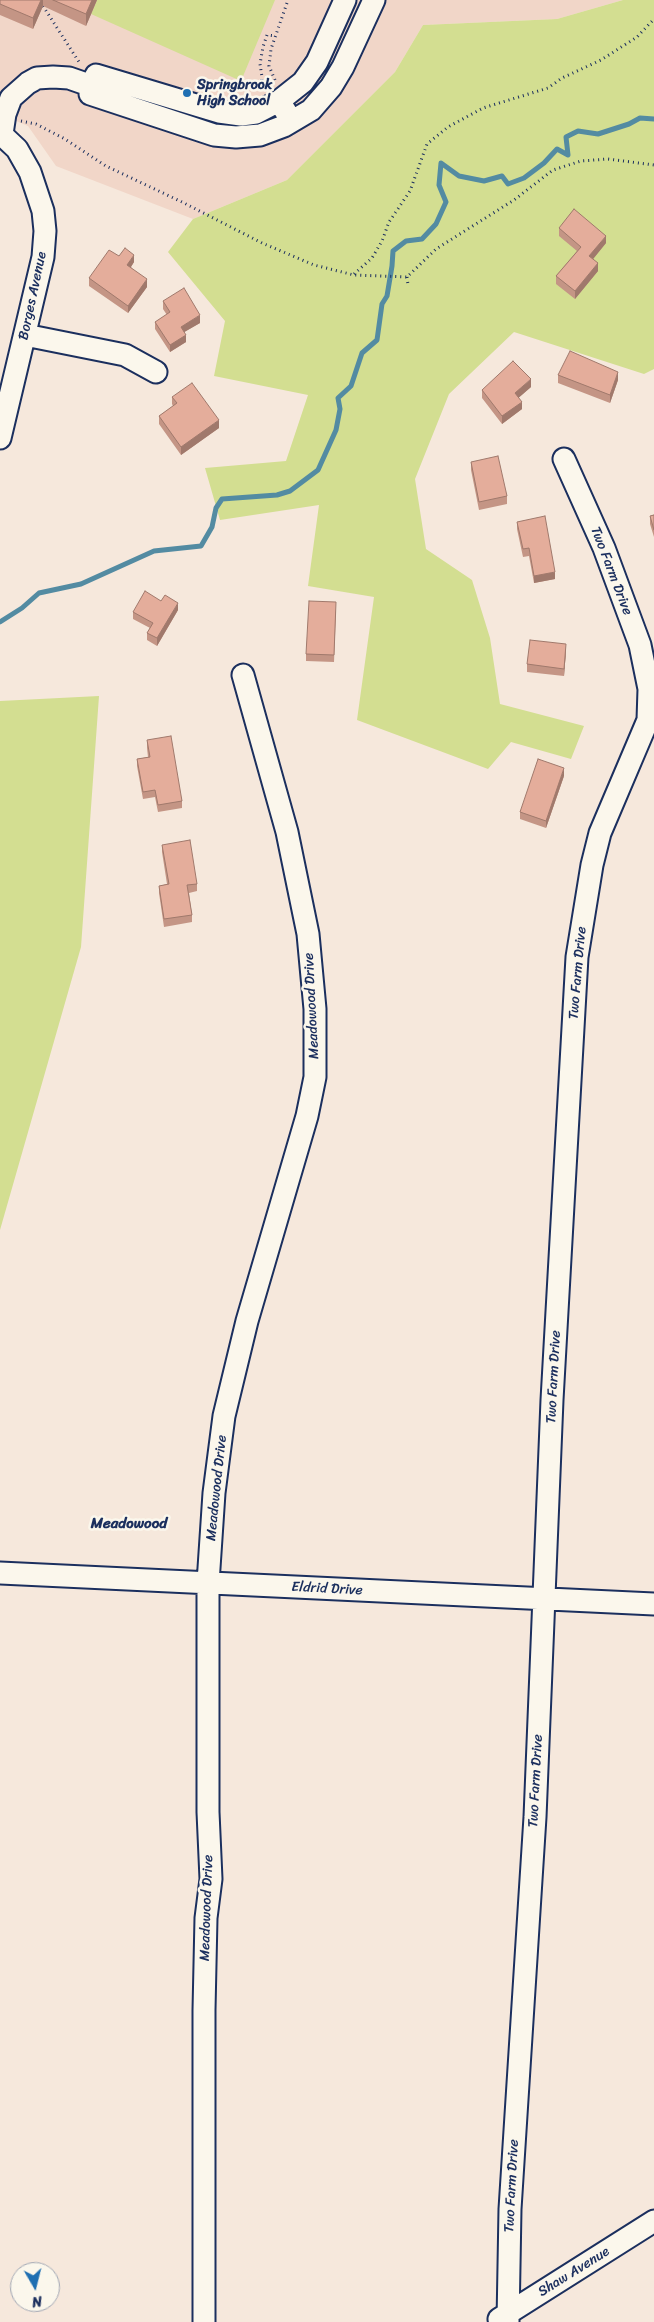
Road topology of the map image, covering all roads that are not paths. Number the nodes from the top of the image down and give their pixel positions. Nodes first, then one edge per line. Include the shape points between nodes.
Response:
1 (345, 0) edge
2 (374, 0) edge
3 (88, 85) junction
4 (276, 97) junction
5 (292, 121) junction
6 (2, 127) edge
7 (24, 335) junction
8 (156, 372) dead end
9 (0, 438) edge
10 (564, 459) dead end
11 (243, 674) dead end
12 (0, 1573) edge
13 (208, 1583) junction
14 (544, 1600) junction
15 (654, 1604) edge
16 (654, 2221) edge
17 (503, 2319) edge
18 (204, 2322) edge

1 - 4 street via 317,62 303,82
2 - 5 street via 331,87 311,110
3 - 4 street via 96,75 219,112 241,115 256,113
3 - 5 street via 90,94 214,135 260,135
3 - 6 street via 69,78 37,78 28,82 12,98
4 - 5 street
6 - 7 street, Borges Avenue via 30,172 44,221 43,257
7 - 8 street via 125,355
7 - 9 street, Borges Avenue
10 - 14 street, Two Farm Drive via 606,554 640,645 649,689 648,720 600,833 577,957 552,1390
11 - 13 street, Meadowood Drive via 287,832 308,934 315,1009 314,1077 307,1116 247,1321 224,1416 214,1493
12 - 13 street, Eldrid Drive
13 - 14 street, Eldrid Drive
13 - 18 street, Meadowood Drive via 211,1879 206,1918 204,2010
14 - 15 street, Eldrid Drive
14 - 17 street, Two Farm Drive via 535,1817
16 - 17 street, Shaw Avenue

